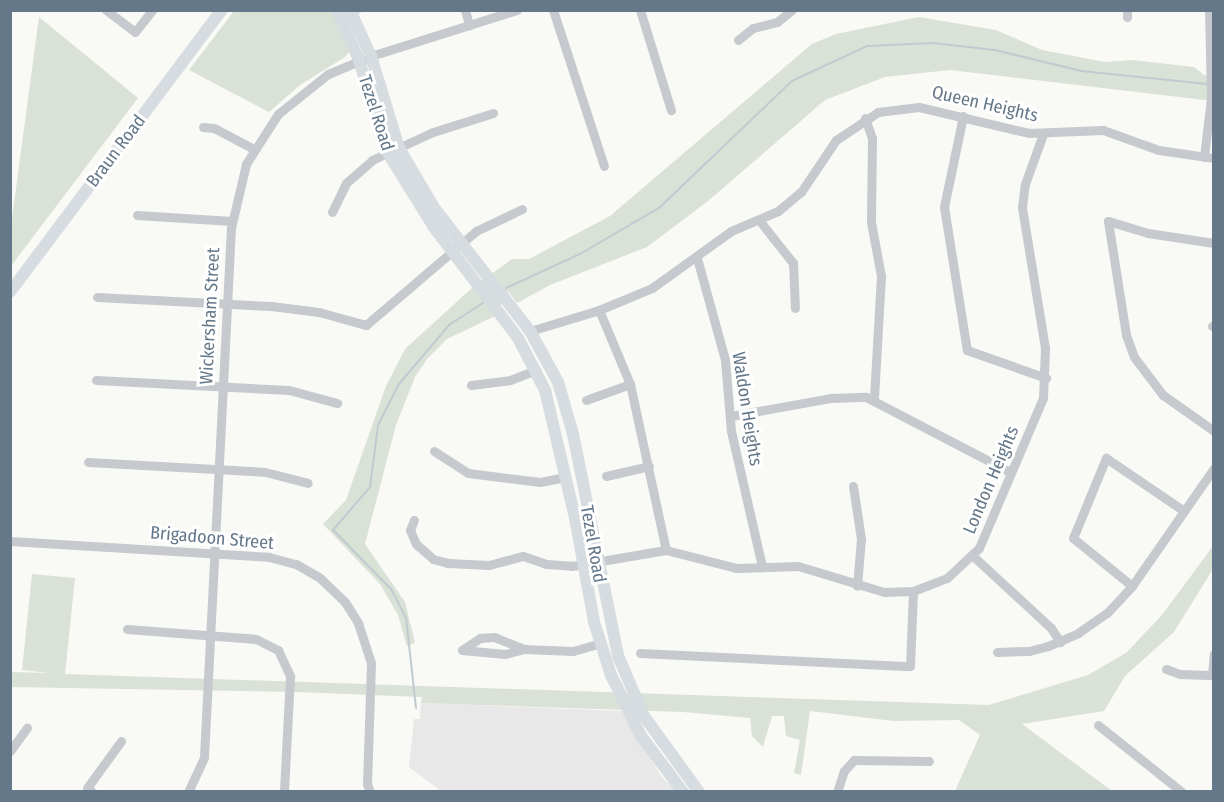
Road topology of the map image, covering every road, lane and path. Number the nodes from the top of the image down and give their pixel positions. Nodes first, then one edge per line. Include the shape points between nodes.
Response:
1 (106, 10) edge
2 (152, 10) edge
3 (222, 10) edge
4 (337, 10) edge
5 (350, 10) edge
6 (465, 10) edge
7 (517, 10) edge
8 (554, 10) edge
9 (640, 10) edge
10 (792, 10) edge
11 (1209, 10) edge
12 (469, 25) junction
13 (738, 40) dead end
14 (365, 58) junction
15 (671, 110) dead end
16 (493, 113) dead end
17 (963, 116) junction
18 (865, 118) junction
19 (203, 127) dead end
20 (1043, 134) junction
21 (254, 149) junction
22 (393, 151) junction
23 (1209, 158) edge
24 (604, 166) dead end
25 (522, 209) dead end
26 (332, 212) dead end
27 (137, 215) dead end
28 (232, 220) junction
29 (759, 220) junction
30 (1214, 243) edge
31 (458, 248) junction
32 (697, 258) junction
33 (501, 290) junction
34 (10, 292) edge
35 (97, 297) dead end
36 (490, 297) junction
37 (227, 303) junction
38 (795, 309) dead end
39 (599, 310) junction
40 (530, 331) junction
41 (536, 370) junction
42 (1046, 378) junction
43 (96, 380) dead end
44 (630, 384) junction
45 (471, 385) dead end
46 (223, 386) junction
47 (586, 399) dead end
48 (874, 399) junction
49 (337, 403) dead end
50 (731, 416) junction
51 (1214, 431) edge
52 (434, 451) dead end
53 (88, 462) dead end
54 (649, 466) junction
55 (1214, 468) edge
56 (218, 469) junction
57 (1010, 472) junction
58 (606, 476) dead end
59 (566, 477) junction
60 (308, 483) dead end
61 (853, 486) dead end
62 (1184, 511) junction
63 (414, 520) dead end
64 (10, 541) edge
65 (666, 550) junction
66 (214, 552) junction
67 (974, 556) junction
68 (590, 562) junction
69 (762, 566) junction
70 (857, 586) junction
71 (1132, 586) junction
72 (913, 591) junction
73 (127, 629) dead end
74 (210, 636) junction
75 (1060, 642) junction
76 (601, 643) junction
77 (524, 649) junction
78 (997, 652) dead end
79 (640, 653) dead end
80 (1214, 654) edge
81 (1166, 669) dead end
82 (1213, 675) edge
83 (1098, 725) dead end
84 (27, 728) dead end
85 (122, 741) dead end
86 (10, 751) edge
87 (929, 761) dead end
88 (90, 790) edge
89 (188, 792) edge
90 (284, 792) edge
91 (370, 792) edge
92 (683, 792) edge
93 (699, 792) edge
94 (837, 792) edge
95 (1182, 792) edge

1 - 2 street via 135,32
3 - 34 main road, Braun Road
4 - 14 main road, Tezel Road
5 - 14 main road, Tezel Road
6 - 12 street
7 - 12 street, Wickersham Street
8 - 24 street
9 - 15 street
10 - 13 street via 777,22 753,28
11 - 23 street
12 - 14 street, Wickersham Street
14 - 21 street, Wickersham Street via 328,74 293,99
14 - 22 main road, Tezel Road
16 - 22 street
17 - 18 street, Queen Heights via 919,106
17 - 20 street, Queen Heights
17 - 42 street via 944,207 967,350
18 - 29 street, Queen Heights via 832,145 794,199
18 - 48 street via 872,138 871,222 881,276
19 - 21 street via 214,128
20 - 23 street, Queen Heights via 1103,130 1159,150
20 - 42 street, London Heights via 1025,184 1022,207 1045,348
21 - 28 street, Wickersham Street via 239,183
22 - 26 street via 357,171 342,189
22 - 31 main road, Tezel Road
25 - 31 street via 482,227
27 - 28 street
28 - 37 street, Wickersham Street
29 - 32 street, Queen Heights via 731,231
29 - 38 street via 793,263
30 - 51 street via 1148,233 1108,221 1126,335 1134,357 1163,395
31 - 33 main road, Tezel Road
31 - 36 main road, Tezel Road
31 - 37 street via 366,325 319,312
32 - 39 street, Queen Heights via 652,288
32 - 50 street, Waldon Heights via 725,360
33 - 36 street
33 - 40 main road, Tezel Road
35 - 37 street
36 - 41 main road, Tezel Road
37 - 46 street, Wickersham Street
39 - 40 street, Queen Heights
39 - 44 street
40 - 68 main road, Tezel Road via 558,382 566,409
41 - 45 street via 510,380
41 - 59 main road, Tezel Road via 545,390
42 - 57 street, London Heights via 1039,409
43 - 46 street
44 - 47 street
44 - 54 street
46 - 49 street via 289,390
46 - 56 street, Wickersham Street
48 - 50 street via 831,398
48 - 57 street
50 - 69 street, Waldon Heights
52 - 59 street via 468,473 540,482
53 - 56 street
54 - 58 street
54 - 65 street
55 - 62 street
56 - 60 street via 280,474
56 - 66 street, Wickersham Street
57 - 67 street, London Heights via 989,529
59 - 68 main road, Tezel Road
61 - 70 street via 861,539
62 - 71 street
62 - 71 street via 1106,458 1073,538
63 - 68 street, London Heights via 410,530 416,544 439,561 489,565 523,556 559,566
64 - 66 street, Brigadoon Street
65 - 68 street, London Heights
65 - 69 street, London Heights via 736,568
66 - 74 street, Wickersham Street
66 - 91 street, Brigadoon Street via 269,557 296,564 320,578 345,602 363,635 371,663 367,784
67 - 72 street, London Heights via 947,578
67 - 75 street via 1051,628
68 - 76 main road, Tezel Road
68 - 93 main road, Tezel Road via 626,675 664,749
69 - 70 street, London Heights via 798,566
70 - 72 street, London Heights via 884,592
71 - 75 street via 1093,624
72 - 79 street via 910,666
73 - 74 street
74 - 89 street, Wickersham Street via 204,757
74 - 90 street via 260,639 275,647 288,664
75 - 78 street via 1029,651
76 - 77 street via 573,651
76 - 92 main road, Tezel Road via 611,675 641,736
77 - 77 street via 494,637 480,638 462,650 505,654
80 - 82 street
81 - 82 street via 1180,674
83 - 95 street
84 - 86 street
85 - 88 street
87 - 94 street via 854,760 844,771

